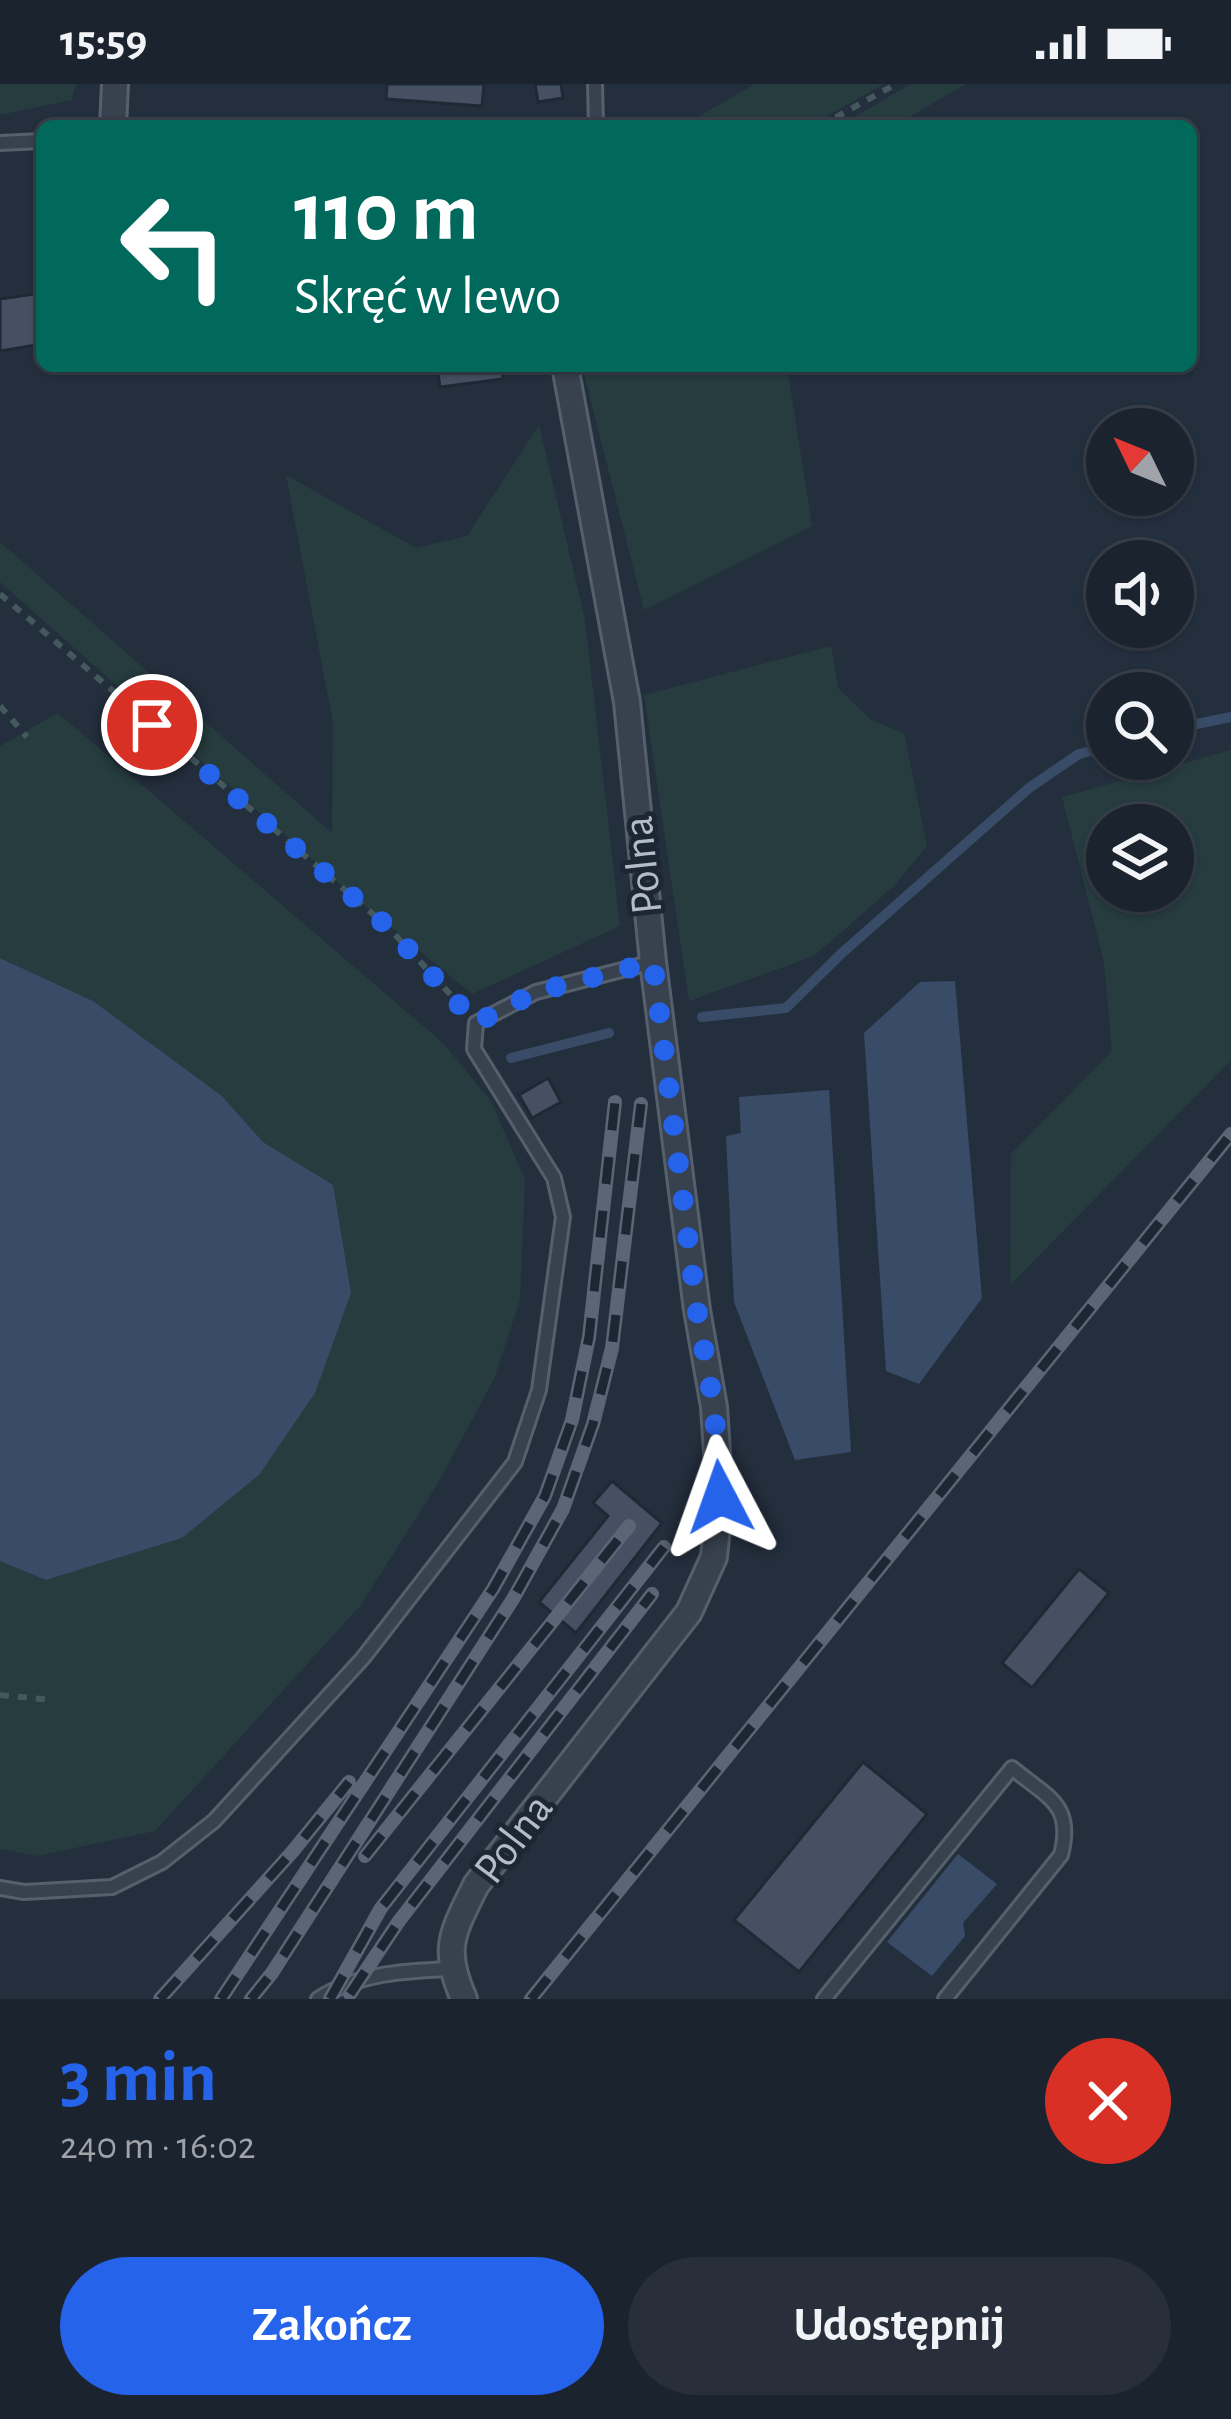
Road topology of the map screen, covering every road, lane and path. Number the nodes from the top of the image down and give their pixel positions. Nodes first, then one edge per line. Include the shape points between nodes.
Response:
1 (115, 84) edge
2 (595, 84) edge
3 (896, 84) edge
4 (112, 120) edge
5 (596, 120) edge
6 (831, 120) edge
7 (36, 140) edge
8 (0, 143) edge
9 (566, 372) edge
10 (0, 594) edge
11 (0, 706) edge
12 (27, 737) dead end
13 (653, 962) junction
14 (476, 1023) junction
15 (0, 1695) edge
16 (52, 1700) dead end
17 (0, 1888) edge
18 (450, 1969) junction
19 (318, 1999) edge
20 (464, 1999) edge
21 (824, 1999) edge
22 (945, 1999) edge

1 - 4 street
2 - 5 lane
3 - 6 path
7 - 8 lane
9 - 13 street, Polna via 627,702
10 - 14 path via 388,927
11 - 12 path
13 - 14 lane via 536,992
13 - 18 street, Polna via 714,1407 714,1557 689,1612 476,1886 453,1932
14 - 17 lane via 474,1049 554,1178 563,1216 539,1390 515,1462 363,1658 214,1821 162,1862 112,1887
15 - 16 path
18 - 19 lane via 390,1972
18 - 20 street
21 - 22 lane via 1012,1768 1060,1808 1068,1828 1061,1855

